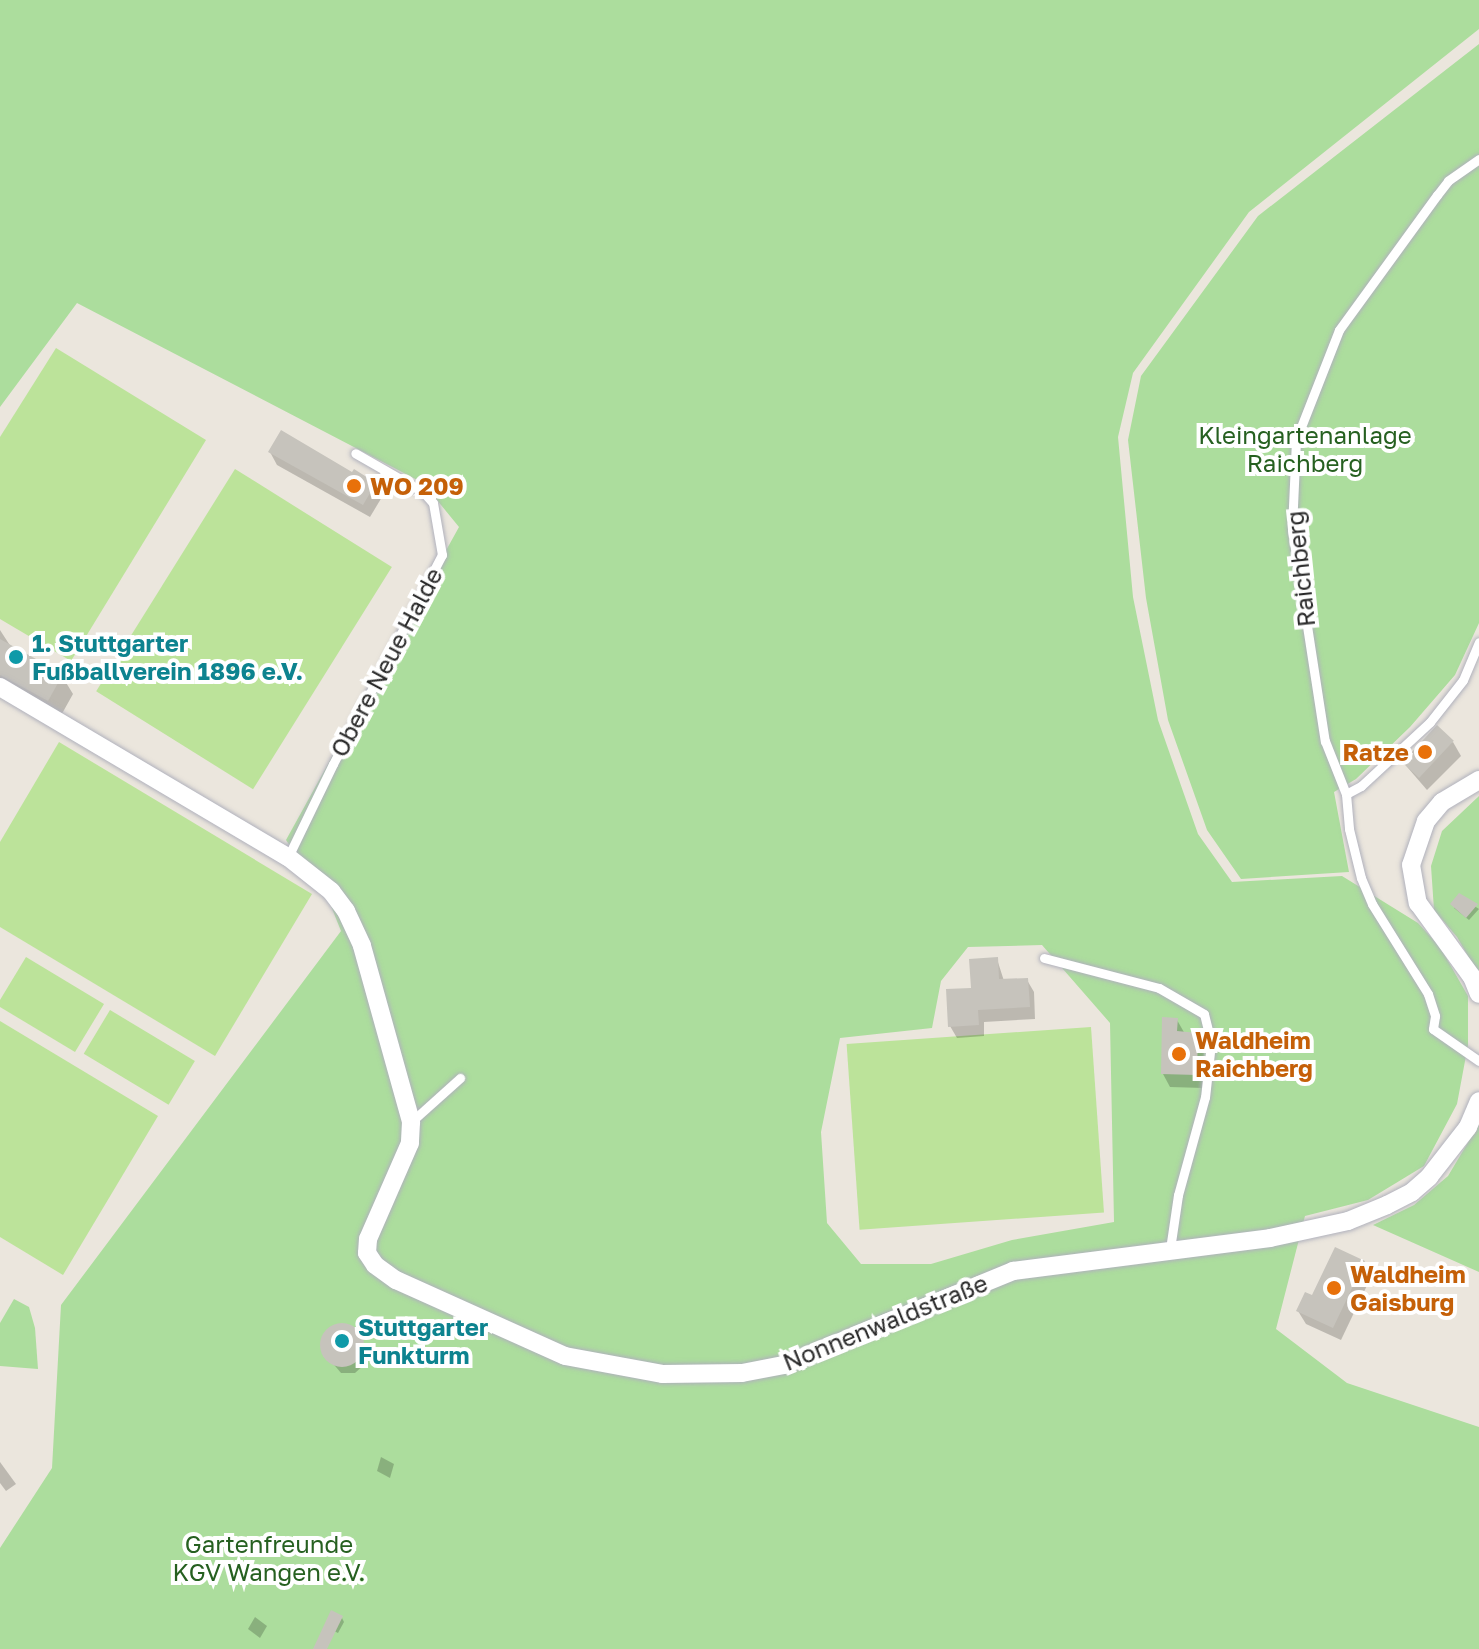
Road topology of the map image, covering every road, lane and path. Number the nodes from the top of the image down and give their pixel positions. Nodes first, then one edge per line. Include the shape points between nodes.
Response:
1 (1479, 159) edge
2 (355, 453) dead end
3 (1479, 642) edge
4 (0, 687) edge
5 (1479, 780) edge
6 (1346, 794) junction
7 (288, 857) junction
8 (1044, 958) dead end
9 (1479, 994) edge
10 (1479, 1061) edge
11 (460, 1078) dead end
12 (1479, 1101) edge
13 (411, 1122) junction
14 (1170, 1249) junction

1 - 6 lane, Raichberg via 1448,181 1348,313 1296,440 1292,529 1299,586 1325,741
2 - 7 lane, Obere Neue Halde via 433,503 442,555
3 - 6 lane via 1463,680 1430,722
4 - 7 street, Nonnenwaldstraße
5 - 9 street via 1442,802 1426,821 1411,865 1418,903
6 - 10 lane, Raichberg via 1361,878 1428,994 1433,1029
7 - 13 street, Nonnenwaldstraße via 331,891 346,911 362,946
8 - 14 lane via 1159,988 1204,1014 1211,1043 1205,1097 1178,1195
11 - 13 lane
12 - 14 street, Nonnenwaldstraße via 1447,1157 1412,1192 1387,1205 1310,1230
13 - 14 street, Nonnenwaldstraße via 407,1153 368,1239 367,1253 375,1265 396,1280 565,1356 663,1374 742,1373 784,1365 1013,1271

